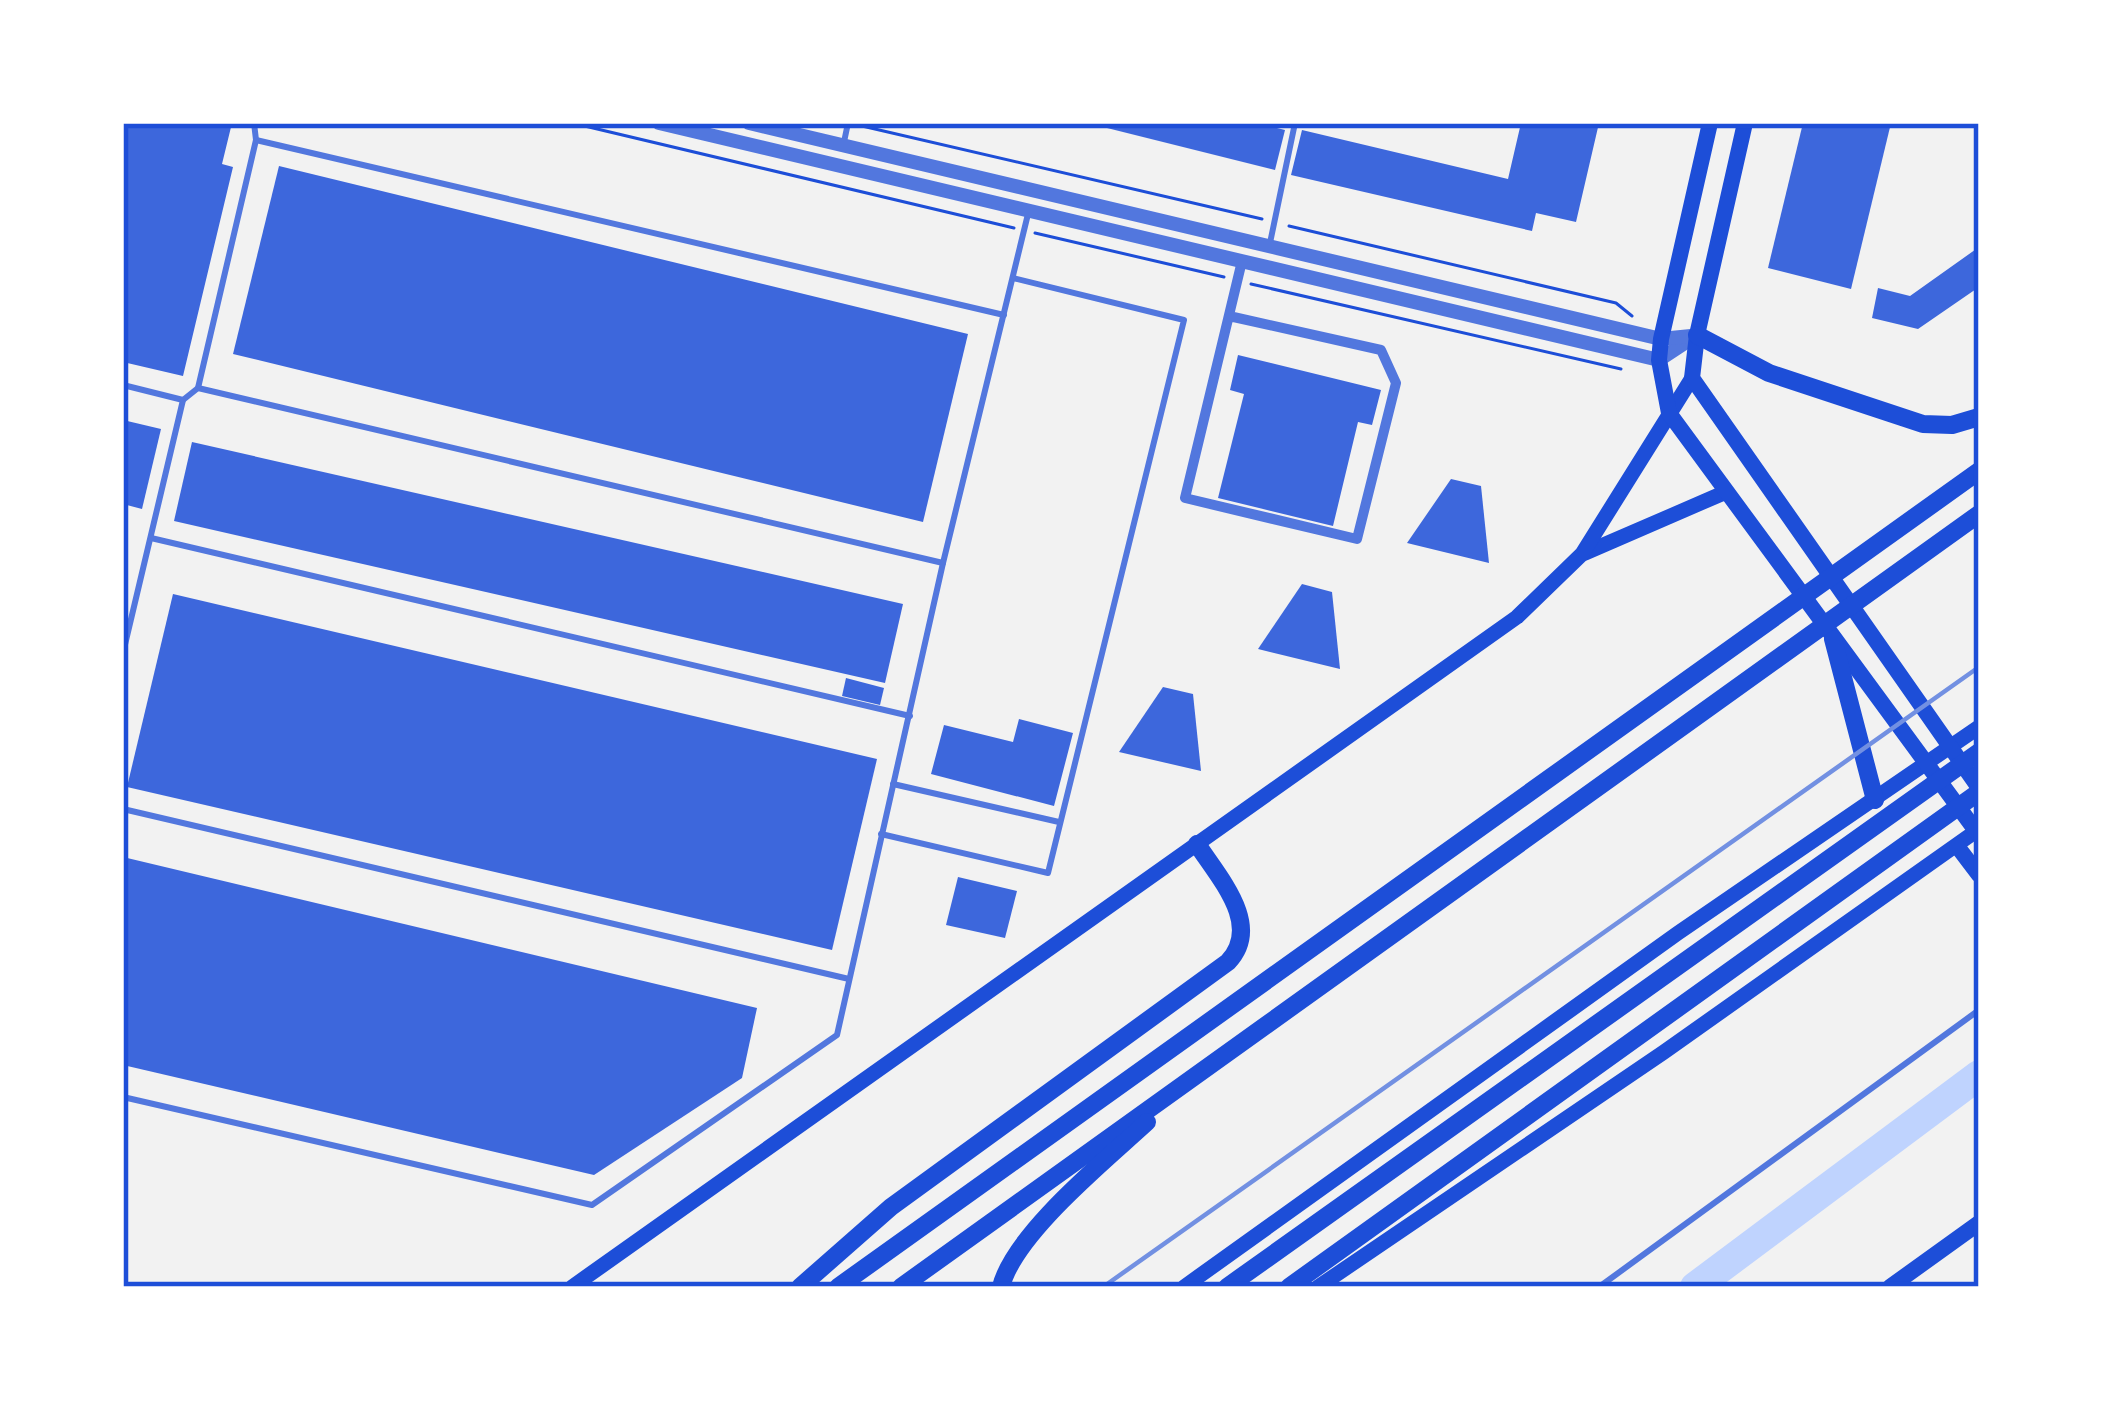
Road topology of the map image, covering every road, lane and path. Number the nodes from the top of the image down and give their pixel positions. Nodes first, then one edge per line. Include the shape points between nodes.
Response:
1 (254, 123) edge
2 (572, 123) edge
3 (659, 123) edge
4 (749, 123) edge
5 (848, 123) edge
6 (1295, 123) edge
7 (1710, 123) edge
8 (1745, 123) edge
9 (256, 140) junction
10 (843, 145) junction
11 (1028, 210) junction
12 (1274, 222) junction
13 (1024, 230) junction
14 (1269, 247) junction
15 (1242, 261) junction
16 (1013, 278) junction
17 (1238, 281) junction
18 (1004, 315) junction
19 (1631, 315) dead end
20 (1229, 316) junction
21 (1697, 335) junction
22 (1661, 339) junction
23 (1659, 360) junction
24 (1692, 378) junction
25 (123, 385) edge
26 (198, 388) junction
27 (183, 400) junction
28 (1669, 413) junction
29 (1979, 417) edge
30 (1975, 473) edge
31 (1726, 492) junction
32 (1979, 514) edge
33 (151, 538) junction
34 (1582, 554) junction
35 (943, 563) junction
36 (1833, 639) junction
37 (123, 653) edge
38 (910, 716) junction
39 (1979, 727) edge
40 (1950, 748) junction
41 (1979, 752) edge
42 (1925, 766) junction
43 (893, 784) junction
44 (1979, 790) edge
45 (1875, 800) junction
46 (123, 809) edge
47 (1060, 823) junction
48 (1978, 832) edge
49 (881, 835) junction
50 (1197, 844) junction
51 (1957, 846) junction
52 (1979, 875) edge
53 (849, 979) junction
54 (1979, 1010) edge
55 (1203, 1069) junction
56 (123, 1097) edge
57 (1979, 1223) edge
58 (572, 1287) edge
59 (800, 1287) edge
60 (838, 1287) edge
61 (902, 1287) edge
62 (1001, 1287) edge
63 (1184, 1287) edge
64 (1227, 1287) edge
65 (1289, 1287) edge
66 (1318, 1287) edge
67 (1599, 1287) edge
68 (1890, 1287) edge

1 - 9 lane
2 - 13 path
3 - 11 street
4 - 10 street
5 - 10 lane
5 - 12 path
6 - 12 lane
7 - 22 main road
8 - 21 main road
9 - 18 lane
9 - 26 lane
10 - 14 street
11 - 13 lane
11 - 15 street
12 - 14 lane
12 - 19 path via 1616,303
13 - 16 lane
13 - 17 path
14 - 22 street
15 - 17 street
15 - 23 street
16 - 18 lane
16 - 47 lane via 1184,320
17 - 20 street
17 - 23 path via 1616,370
18 - 35 lane
20 - 20 street via 1185,498 1357,539 1396,383 1381,350
21 - 22 street
21 - 23 street
21 - 24 main road
21 - 29 highway via 1769,373 1923,424
22 - 23 main road
23 - 28 main road
24 - 28 main road
24 - 40 main road
25 - 27 lane
26 - 27 lane
26 - 35 lane
27 - 33 lane
28 - 31 main road
28 - 34 main road
30 - 60 highway
31 - 34 main road
31 - 36 main road
32 - 55 highway
33 - 37 lane
33 - 38 lane
34 - 50 main road via 1516,617
35 - 38 lane
36 - 42 main road
36 - 45 highway
38 - 43 lane
39 - 40 main road
40 - 42 main road
40 - 44 main road
41 - 64 highway
42 - 45 main road
42 - 48 main road
43 - 47 lane
43 - 49 lane
44 - 65 highway
45 - 63 main road
46 - 53 lane
47 - 49 lane via 1048,873
48 - 51 main road
49 - 53 lane
50 - 58 main road
50 - 59 highway via 1244,925 1240,950 891,1207
51 - 52 main road
51 - 66 main road
53 - 56 lane via 837,1035 592,1205
54 - 67 lane
55 - 61 highway
55 - 62 highway via 1064,1200 1006,1268
57 - 68 main road

